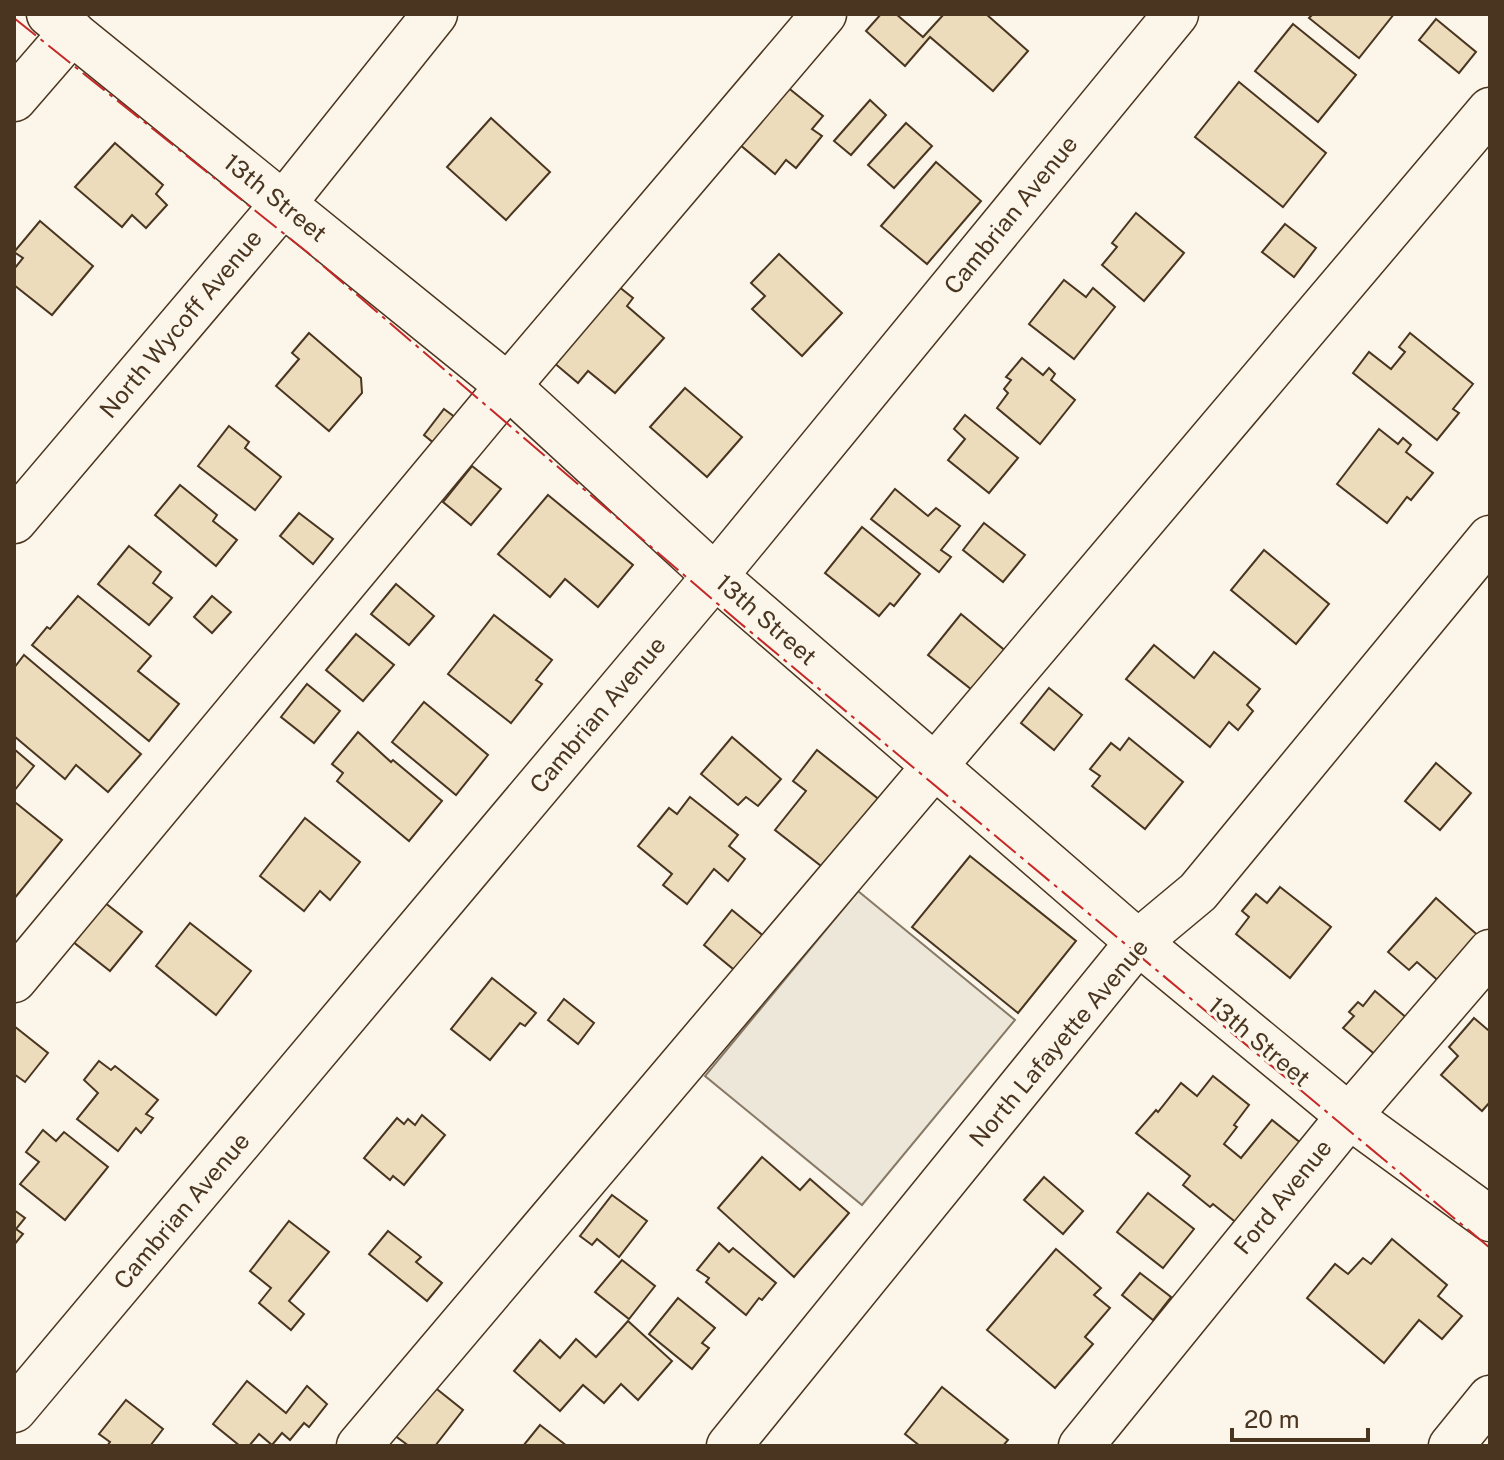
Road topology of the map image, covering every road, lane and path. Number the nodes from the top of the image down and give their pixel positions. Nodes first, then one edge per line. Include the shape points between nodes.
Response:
1 (435, 14) edge
2 (824, 14) edge
3 (1176, 14) edge
4 (60, 23) edge
5 (14, 99) edge
6 (1490, 110) edge
7 (283, 204) junction
8 (508, 386) junction
9 (14, 521) edge
10 (1490, 538) edge
11 (715, 576) junction
12 (933, 765) junction
13 (1138, 942) junction
14 (1490, 952) edge
15 (14, 980) edge
16 (1349, 1116) junction
17 (1490, 1219) edge
18 (1490, 1398) edge
19 (14, 1410) edge
20 (359, 1446) edge
21 (729, 1446) edge
22 (1081, 1446) edge
23 (1451, 1446) edge

1 - 7 street, North Wycoff Avenue
2 - 8 street
3 - 11 street, Cambrian Avenue
4 - 5 street
4 - 7 street, 13th Street
6 - 12 street
7 - 8 street, 13th Street
7 - 9 street, North Wycoff Avenue
8 - 11 street, 13th Street
8 - 15 street
10 - 13 street, North Lafayette Avenue via 1198,892
11 - 12 street, 13th Street
11 - 19 street, Cambrian Avenue
12 - 13 street, 13th Street
12 - 20 street
13 - 16 street, 13th Street
13 - 21 street, North Lafayette Avenue
14 - 16 street, Ford Avenue
16 - 17 street, 13th Street
16 - 22 street, Ford Avenue
18 - 23 street

